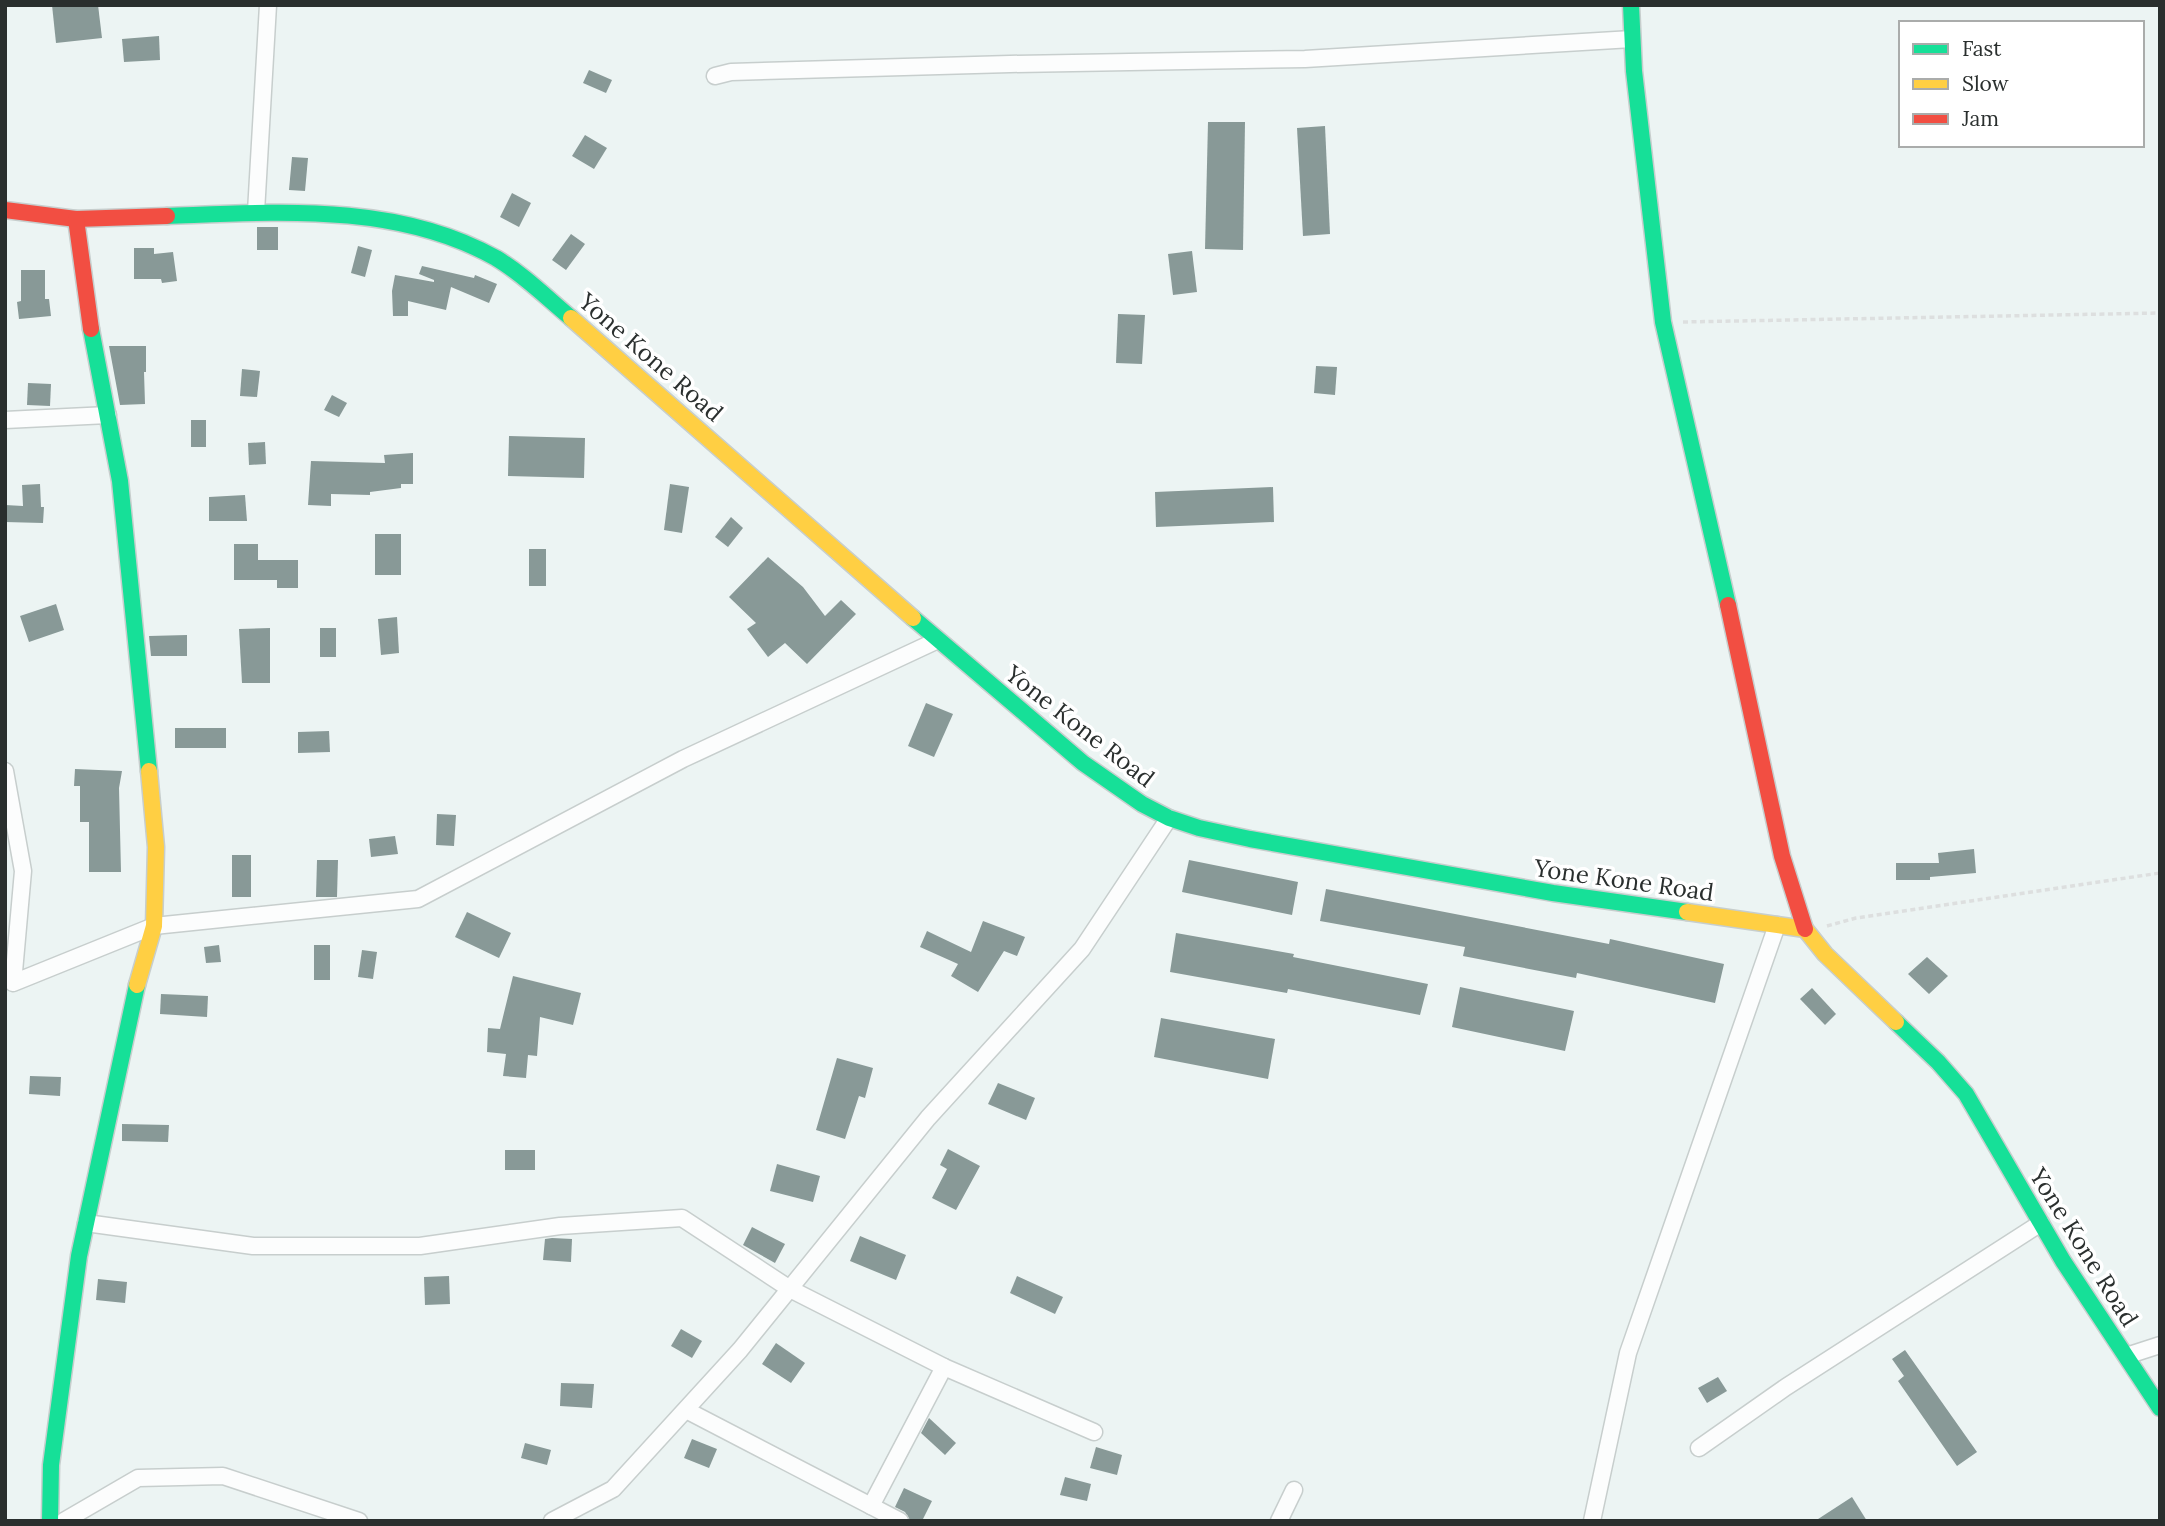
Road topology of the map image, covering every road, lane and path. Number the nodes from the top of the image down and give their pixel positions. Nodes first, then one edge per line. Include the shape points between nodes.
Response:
1 (268, 5) edge
2 (1631, 5) edge
3 (1632, 39) junction
4 (715, 75) dead end
5 (5, 210) edge
6 (256, 212) junction
7 (76, 219) junction
8 (2160, 313) edge
9 (1663, 323) junction
10 (108, 415) junction
11 (5, 420) edge
12 (938, 639) junction
13 (5, 771) edge
14 (1170, 818) junction
15 (2160, 873) edge
16 (1777, 925) junction
17 (154, 926) junction
18 (1805, 929) junction
19 (86, 1223) junction
20 (2041, 1223) junction
21 (790, 1289) junction
22 (2160, 1345) edge
23 (2126, 1356) junction
24 (944, 1367) junction
25 (2160, 1408) edge
26 (686, 1410) junction
27 (1094, 1432) dead end
28 (1699, 1448) dead end
29 (1294, 1490) dead end
30 (872, 1506) junction
31 (50, 1521) edge
32 (64, 1521) edge
33 (359, 1521) edge
34 (551, 1521) edge
35 (900, 1521) edge
36 (1279, 1521) edge
37 (1592, 1521) edge

1 - 6 street
2 - 3 street
3 - 4 street via 1305,59
3 - 9 street
5 - 7 street, Yone Kone Road
6 - 7 street, Yone Kone Road
6 - 12 street, Yone Kone Road via 360,216 459,241 497,259 595,337
7 - 10 street
8 - 9 path
9 - 18 street via 1782,856
10 - 11 street
10 - 17 street via 120,481 156,847
12 - 14 street, Yone Kone Road via 1083,763
12 - 17 street via 682,759 418,899
13 - 17 street via 23,871 13,983
14 - 16 street, Yone Kone Road via 1250,839 1553,893
14 - 21 street via 1082,949 928,1118
15 - 18 path
16 - 18 street, Yone Kone Road
16 - 37 street via 1628,1353
17 - 19 street via 142,959
18 - 20 street, Yone Kone Road via 1966,1094
19 - 21 street via 253,1246 420,1246 561,1226 682,1218
19 - 31 street via 51,1465
20 - 23 street, Yone Kone Road
20 - 28 street
21 - 24 street
21 - 26 street
22 - 23 street
23 - 25 street, Yone Kone Road
24 - 27 street
24 - 30 street
26 - 30 street
26 - 34 street via 613,1489
29 - 36 street
30 - 35 street
32 - 33 street via 138,1478 223,1476

